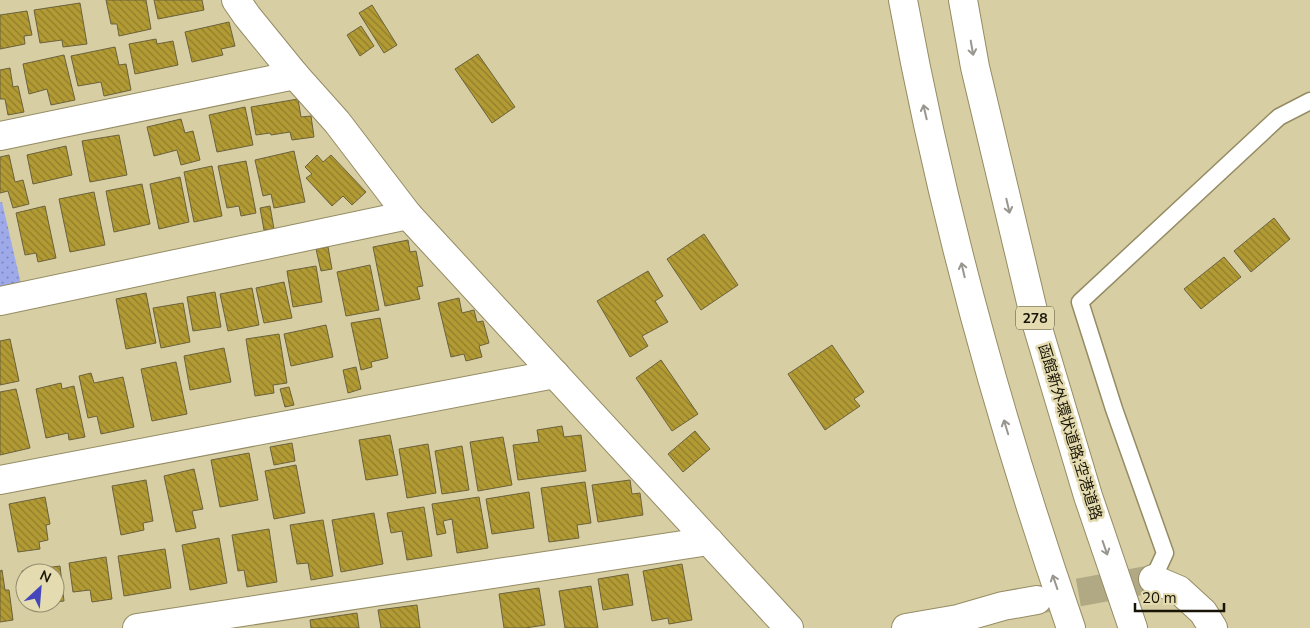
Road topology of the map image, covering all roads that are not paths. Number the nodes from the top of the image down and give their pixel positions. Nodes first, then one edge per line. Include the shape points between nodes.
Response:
1 (236, 0) edge
2 (903, 0) edge
3 (963, 0) edge
4 (295, 75) junction
5 (1310, 101) edge
6 (0, 136) edge
7 (408, 215) junction
8 (0, 301) edge
9 (555, 374) junction
10 (0, 480) edge
11 (709, 541) junction
12 (1153, 580) joint
13 (1037, 600) tunnel mouth
14 (137, 628) edge
15 (789, 628) edge
16 (906, 628) edge
17 (1071, 628) edge
18 (1133, 628) edge
19 (1213, 628) edge

1 - 4 main road
17 -> 2 main road via 1033,519 979,335 917,78
3 -> 18 main road, 函館新外環状道路;空港道路 / 278 via 975,68 1034,315 1088,496
4 - 6 main road
4 - 7 main road via 337,122
5 - 12 lane via 1279,117 1080,302 1165,553
7 - 8 main road
7 - 9 main road
9 - 10 main road
9 - 11 main road
11 - 14 main road
11 - 15 main road
12 - 19 main road via 1179,590 1203,612
13 - 16 main road

